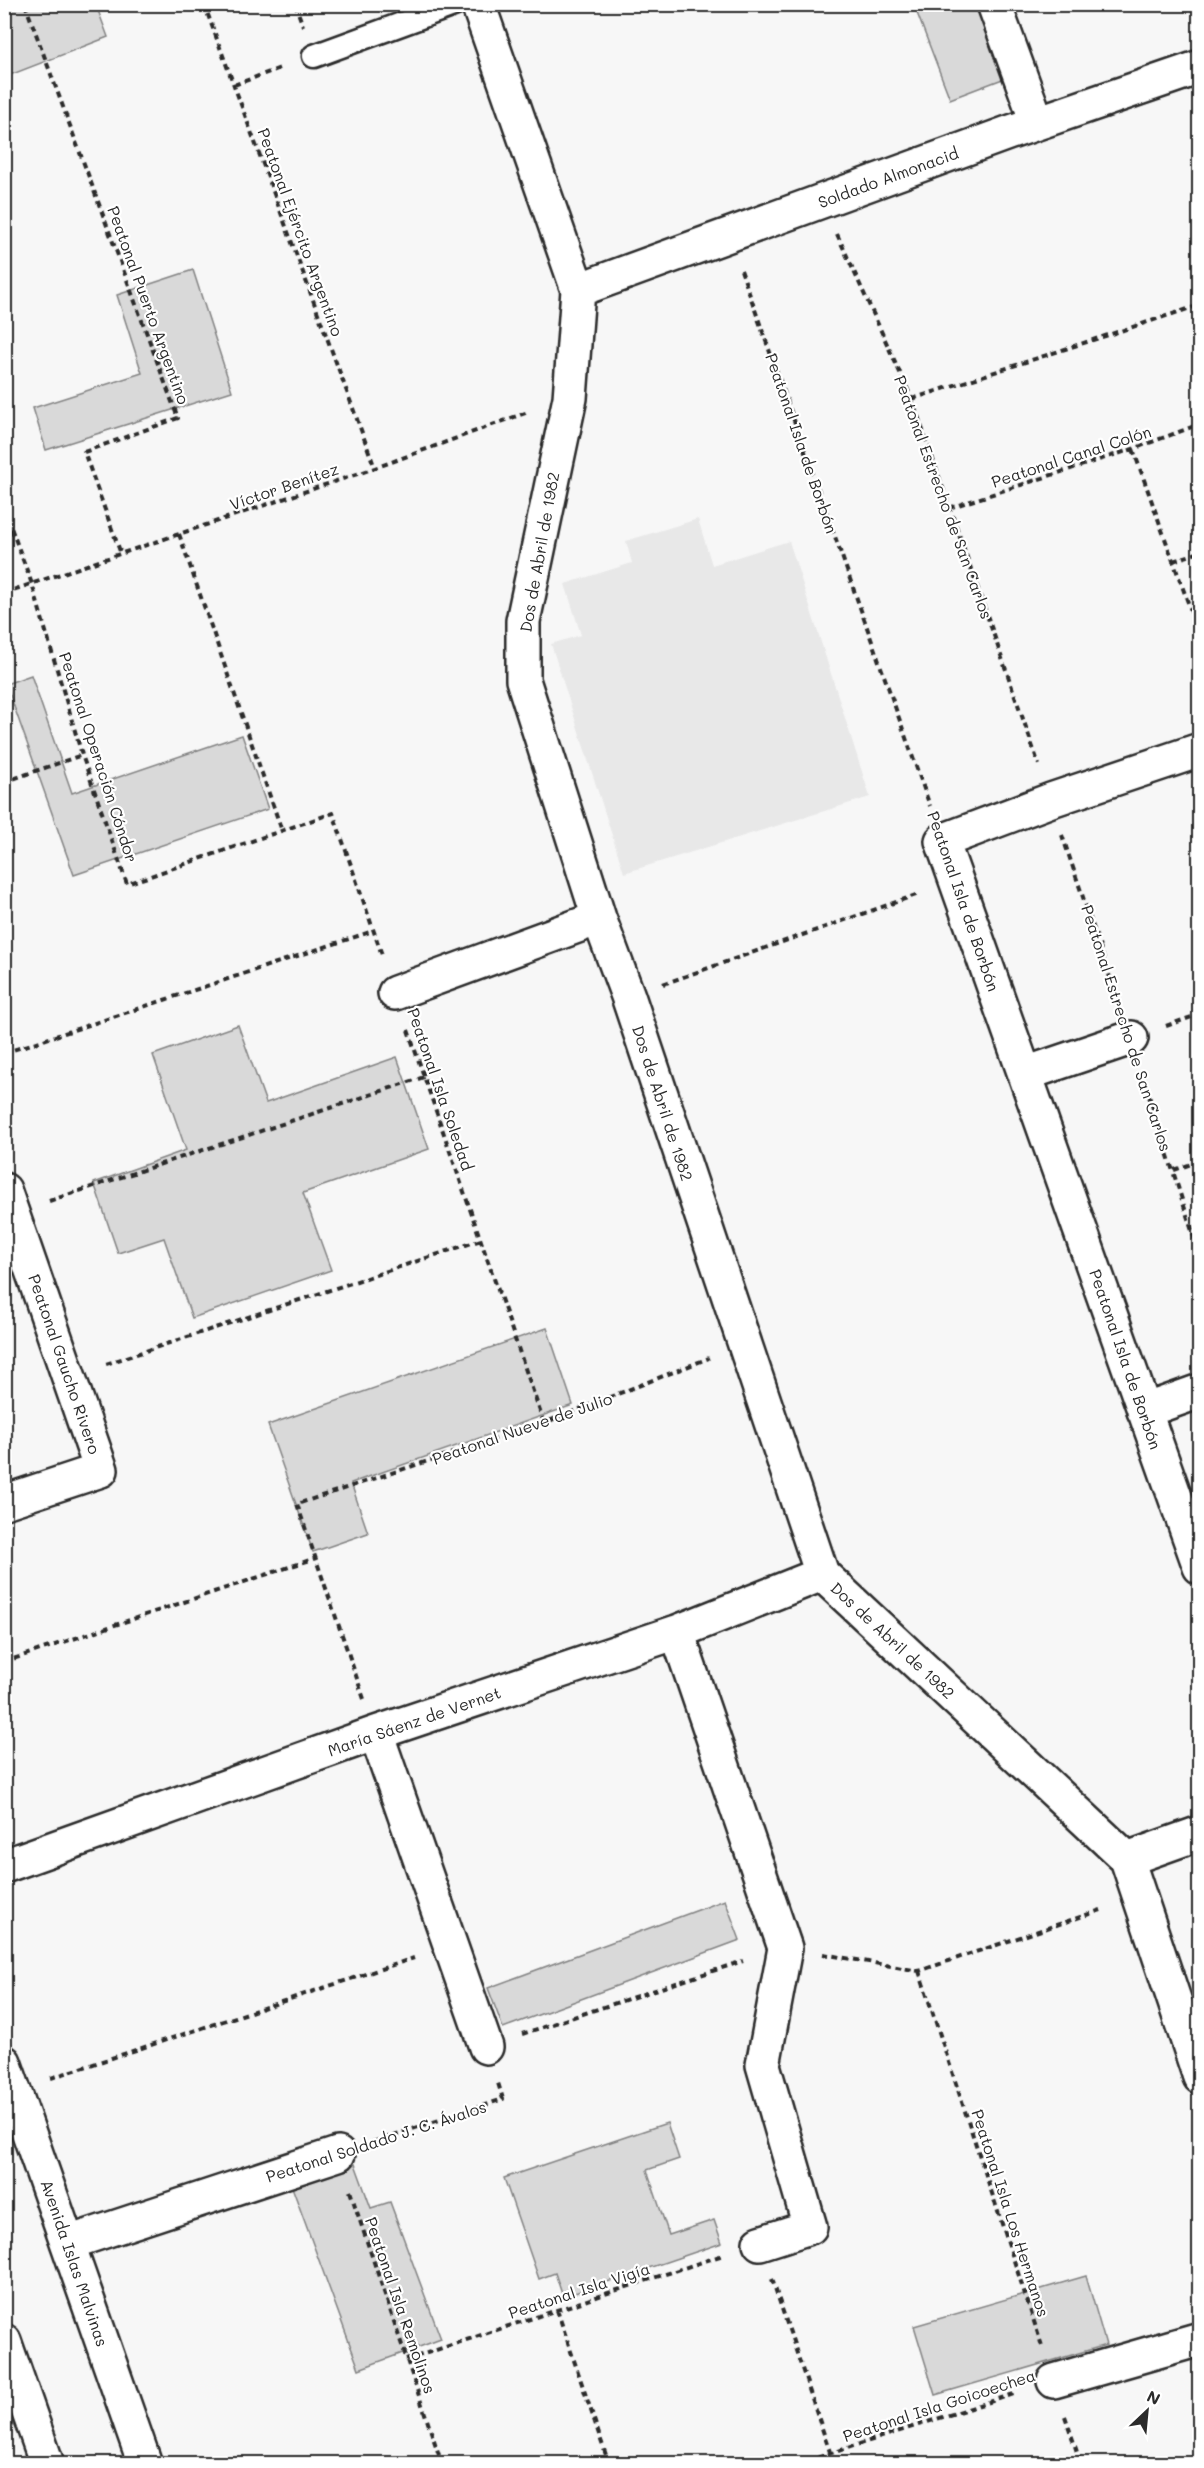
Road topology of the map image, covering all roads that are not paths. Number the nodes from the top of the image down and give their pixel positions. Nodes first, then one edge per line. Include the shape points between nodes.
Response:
1 (456, 4) edge
2 (478, 4) edge
3 (994, 4) edge
4 (314, 56) road end
5 (1200, 67) edge
6 (1037, 122) junction
7 (578, 290) junction
8 (1200, 750) edge
9 (598, 918) junction
10 (395, 993) road end
11 (1131, 1038) road end
12 (1025, 1074) junction
13 (8, 1202) edge
14 (1200, 1391) edge
15 (1144, 1411) junction
16 (4, 1502) edge
17 (1200, 1567) edge
18 (822, 1574) junction
19 (677, 1632) junction
20 (376, 1733) junction
21 (1200, 1833) edge
22 (1127, 1859) junction
23 (4, 1866) edge
24 (486, 2047) road end
25 (9, 2076) edge
26 (1200, 2077) edge
27 (338, 2154) road end
28 (68, 2243) junction
29 (760, 2243) road end
30 (1200, 2339) edge
31 (4, 2341) edge
32 (1054, 2381) road end
33 (47, 2463) edge
34 (145, 2463) edge

1 - 4 lane
2 - 7 street, Dos de Abril de 1982
3 - 6 street
5 - 6 street, Soldado Almonacid
6 - 7 street, Soldado Almonacid
7 - 9 street, Dos de Abril de 1982 via 570,398 523,621 523,680
8 - 12 street, Peatonal Isla de Borbón via 942,840
9 - 10 street
9 - 18 street, Dos de Abril de 1982 via 628,996
11 - 12 street
12 - 15 street, Peatonal Isla de Borbón
13 - 16 street, Peatonal Gaucho Rivero via 101,1470
14 - 15 street
15 - 17 street, Peatonal Isla de Borbón
18 - 19 street, María Sáenz de Vernet
18 - 22 street, Dos de Abril de 1982
19 - 20 street, María Sáenz de Vernet
19 - 29 street via 785,1948 763,2065 810,2227
20 - 23 street, María Sáenz de Vernet
20 - 24 street
21 - 22 street
22 - 26 street, Dos de Abril de 1982
25 - 28 street, Avenida Islas Malvinas
27 - 28 street, Peatonal Soldado J. C. Ávalos
28 - 34 street, Avenida Islas Malvinas
30 - 32 street
31 - 33 street

